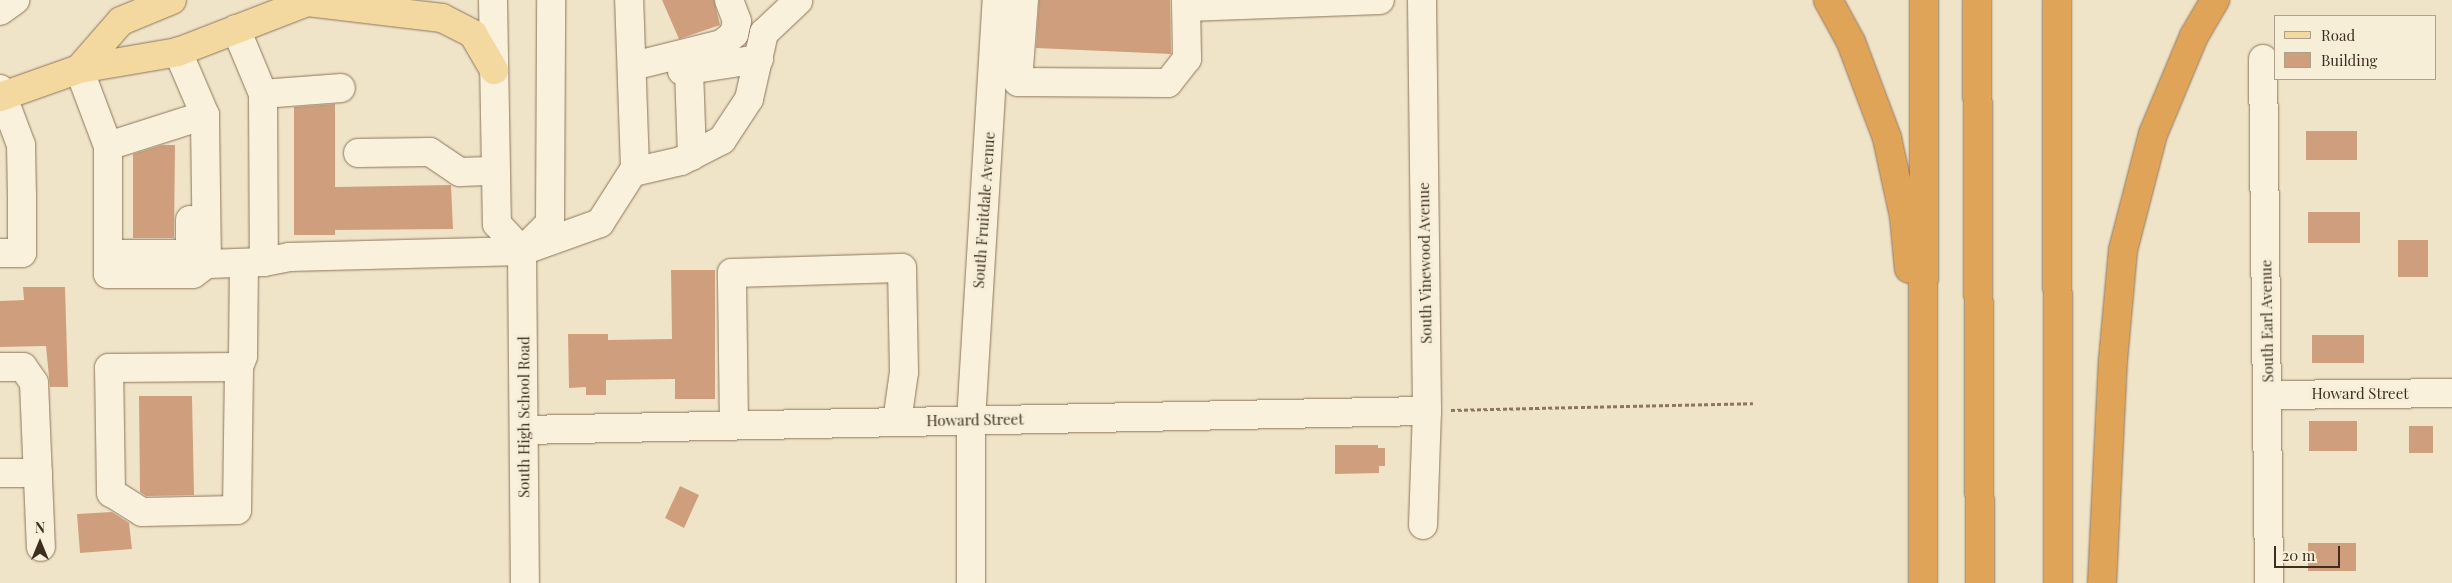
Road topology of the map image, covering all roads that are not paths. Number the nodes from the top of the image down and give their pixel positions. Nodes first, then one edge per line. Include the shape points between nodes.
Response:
1 (15, 0) edge
2 (172, 0) edge
3 (493, 0) edge
4 (551, 0) edge
5 (729, 0) edge
6 (798, 0) edge
7 (997, 0) edge
8 (1024, 0) edge
9 (1380, 0) edge
10 (1422, 0) edge
11 (1828, 0) edge
12 (1924, 0) edge
13 (1977, 0) edge
14 (2057, 0) edge
15 (2215, 0) edge
16 (310, 1) edge
17 (1187, 4) edge
18 (631, 7) edge
19 (0, 11) edge
20 (236, 30) junction
21 (178, 52) junction
22 (759, 59) junction
23 (2263, 59) dead end
24 (79, 69) junction
25 (494, 70) junction
26 (689, 70) junction
27 (633, 71) junction
28 (341, 88) dead end
29 (1, 94) edge
30 (263, 94) junction
31 (205, 128) junction
32 (108, 146) junction
33 (358, 153) dead end
34 (692, 156) junction
35 (495, 171) junction
36 (633, 172) junction
37 (522, 251) junction
38 (0, 253) edge
39 (108, 254) junction
40 (254, 263) junction
41 (208, 264) junction
42 (0, 367) edge
43 (239, 367) junction
44 (2452, 393) edge
45 (2268, 395) junction
46 (1427, 411) junction
47 (971, 420) junction
48 (897, 422) junction
49 (734, 426) junction
50 (524, 430) junction
51 (1921, 451) junction
52 (0, 473) edge
53 (38, 473) junction
54 (1423, 525) dead end
55 (41, 547) dead end
56 (525, 583) edge
57 (972, 583) edge
58 (1923, 583) edge
59 (1980, 583) edge
60 (2058, 583) edge
61 (2102, 583) edge
62 (2269, 583) edge

1 - 19 street
2 - 24 main road via 120,21
3 - 25 street
4 - 37 street via 550,223
5 - 27 street via 737,21 734,34 722,44
6 - 22 street via 764,33
7 - 47 street, South Fruitdale Avenue
8 - 17 street via 1018,82 1168,83 1187,60
9 - 17 street
10 - 46 street, South Vinewood Avenue
11 - 51 highway via 1871,90 1897,177 1909,262 1910,388
12 - 51 highway via 1925,388
13 - 59 highway
14 - 60 highway
15 - 61 highway via 2194,36 2153,134 2123,250 2112,360
16 - 20 main road
16 - 25 main road via 442,18 473,34
18 - 27 street
20 - 21 main road
20 - 30 street
21 - 24 main road
21 - 31 street
22 - 26 street
22 - 34 street via 749,99 722,140
23 - 45 street, South Earl Avenue
24 - 29 main road
24 - 32 street
25 - 35 street
26 - 27 street
26 - 34 street
27 - 36 street
28 - 30 street
29 - 38 street via 21,145 22,253
30 - 40 street
31 - 32 street
31 - 39 street via 190,159 190,254
31 - 41 street
32 - 39 street
33 - 35 street via 430,152 460,172
34 - 36 street
35 - 37 street via 496,224
36 - 37 street via 600,222
37 - 40 street via 289,257
37 - 50 street, South High School Road
39 - 41 street via 108,274 193,274
40 - 41 street
40 - 43 street
42 - 53 street via 23,367 34,383
43 - 43 street via 109,368 111,493 142,512 237,510
44 - 45 street, Howard Street
45 - 62 street, South Earl Avenue
46 - 47 street, Howard Street
46 - 54 street, South Vinewood Avenue
47 - 48 street, Howard Street
47 - 57 street, South Fruitdale Avenue
48 - 49 street, Howard Street
48 - 49 street via 904,372 902,268 732,273
49 - 50 street, Howard Street
50 - 56 street, South High School Road
51 - 58 highway
52 - 53 street
53 - 55 street

